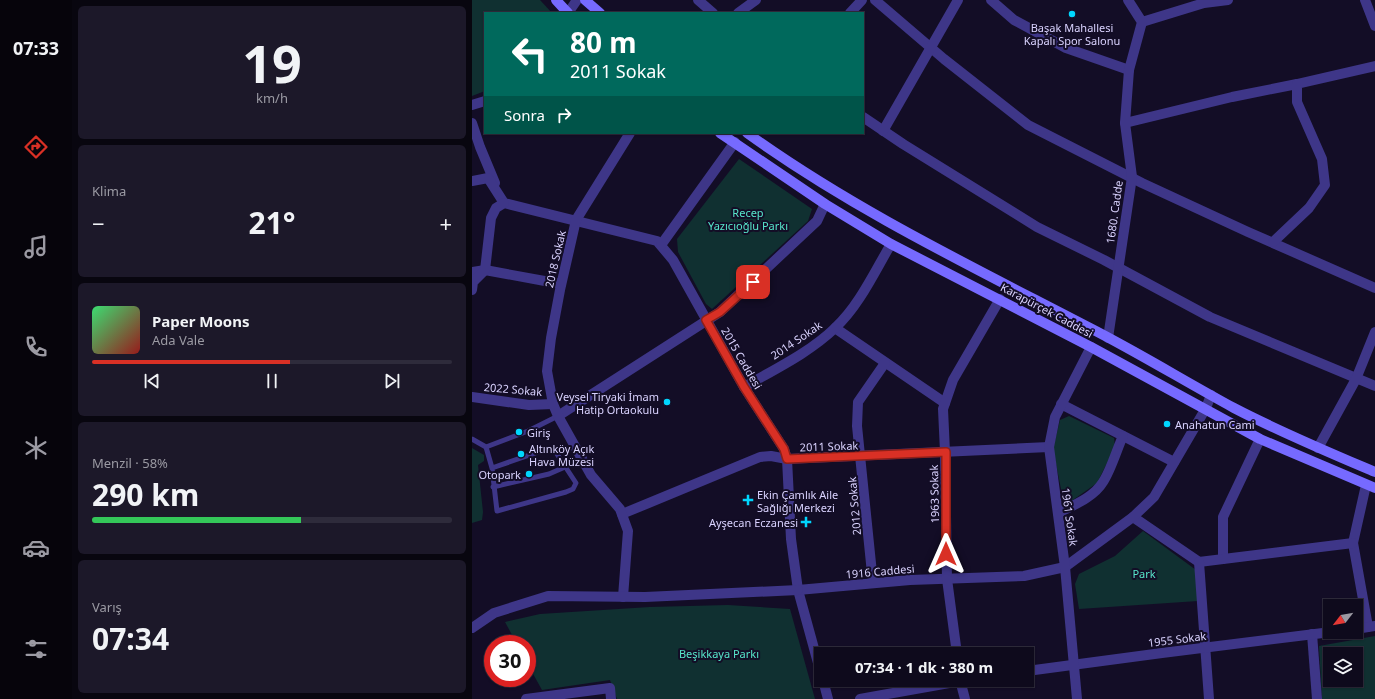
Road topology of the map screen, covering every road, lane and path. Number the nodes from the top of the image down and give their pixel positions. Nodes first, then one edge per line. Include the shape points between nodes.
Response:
1 (556, 0) edge
2 (577, 0) edge
3 (585, 0) edge
4 (698, 0) edge
5 (756, 0) edge
6 (862, 0) edge
7 (875, 0) edge
8 (958, 0) edge
9 (991, 0) edge
10 (1128, 0) edge
11 (1228, 0) edge
12 (1365, 0) edge
13 (567, 12) edge
14 (569, 12) edge
15 (599, 12) edge
16 (712, 12) edge
17 (739, 12) edge
18 (851, 12) edge
19 (1142, 22) junction
20 (1375, 26) edge
21 (930, 48) junction
22 (1375, 66) edge
23 (1129, 70) junction
24 (1297, 84) junction
25 (484, 101) edge
26 (472, 105) edge
27 (864, 118) edge
28 (472, 123) edge
29 (1125, 123) junction
30 (883, 130) junction
31 (629, 134) edge
32 (722, 134) edge
33 (748, 134) edge
34 (735, 142) junction
35 (1132, 177) junction
36 (472, 181) edge
37 (504, 203) junction
38 (825, 204) junction
39 (576, 220) junction
40 (1273, 242) junction
41 (891, 244) junction
42 (661, 245) junction
43 (1118, 268) junction
44 (485, 270) junction
45 (472, 272) edge
46 (561, 284) junction
47 (1375, 288) edge
48 (472, 290) edge
49 (1000, 299) junction
50 (706, 320) junction
51 (835, 328) junction
52 (1375, 332) edge
53 (1108, 338) junction
54 (1091, 347) junction
55 (885, 363) junction
56 (1356, 379) junction
57 (1375, 386) edge
58 (744, 387) junction
59 (1211, 394) junction
60 (472, 397) edge
61 (945, 403) junction
62 (553, 404) junction
63 (1061, 404) junction
64 (1206, 408) junction
65 (558, 416) junction
66 (1123, 436) junction
67 (472, 439) edge
68 (1260, 439) junction
69 (486, 447) junction
70 (1049, 447) junction
71 (1318, 448) junction
72 (946, 452) junction
73 (861, 456) junction
74 (787, 459) junction
75 (1174, 462) junction
76 (566, 467) junction
77 (492, 468) junction
78 (1375, 472) edge
79 (493, 487) junction
80 (1370, 487) edge
81 (1058, 513) junction
82 (622, 514) junction
83 (1133, 517) junction
84 (1353, 542) junction
85 (1222, 559) junction
86 (1199, 562) junction
87 (1065, 567) junction
88 (946, 579) junction
89 (873, 583) junction
90 (798, 590) junction
91 (623, 597) junction
92 (1372, 627) edge
93 (472, 628) edge
94 (1323, 633) edge
95 (1312, 634) junction
96 (956, 647) edge
97 (1206, 647) junction
98 (814, 648) edge
99 (1074, 665) junction
100 (1034, 670) edge
101 (825, 687) edge
102 (924, 687) edge
103 (963, 687) edge
104 (526, 699) edge
105 (611, 699) edge
106 (828, 699) edge
107 (860, 699) edge
108 (965, 699) edge
109 (1077, 699) edge
110 (1209, 699) edge
111 (1317, 699) edge

1 - 13 main road
2 - 14 street
3 - 15 main road
4 - 16 street
5 - 17 street
6 - 18 street
7 - 21 street
8 - 21 street
9 - 23 street via 1014,20 1066,48
10 - 19 street
11 - 19 street via 1204,3
12 - 20 street
19 - 23 street, 1680. Cadde
21 - 30 street
21 - 35 street via 1028,125
22 - 24 street
23 - 29 street, 1680. Cadde
24 - 29 street
24 - 40 street via 1297,102 1322,159 1325,184 1309,208
25 - 26 street
27 - 30 street
28 - 37 street
29 - 35 street, 1680. Cadde
30 - 43 street via 1037,228
31 - 39 street, 2018 Sokak
32 - 34 main road, Karapürçek Caddesi
33 - 53 main road, Karapürçek Caddesi via 784,160 905,232
34 - 38 main road, Karapürçek Caddesi
34 - 42 street
35 - 40 street
35 - 43 street, 1680. Cadde
36 - 37 street via 488,178
37 - 39 street
37 - 44 street via 496,208 492,218
38 - 41 main road, Karapürçek Caddesi
38 - 50 street via 817,221 720,312
39 - 42 street via 657,241
39 - 46 street, 2018 Sokak
40 - 47 street
41 - 49 main road, Karapürçek Caddesi
41 - 51 street, 2014 Sokak via 854,306
42 - 50 street, 2015 Caddesi via 673,260
43 - 53 street, 1680. Cadde
43 - 56 street via 1210,318
44 - 45 street
44 - 46 street
44 - 48 street via 474,282
46 - 62 street, 2018 Sokak via 547,372
49 - 54 main road, Karapürçek Caddesi
49 - 61 street, 1963 Sokak via 953,380
50 - 58 street, 2015 Caddesi
50 - 65 street
51 - 55 street
51 - 58 street, 2014 Sokak via 806,350
52 - 56 street
53 - 59 main road, Karapürçek Caddesi
54 - 63 street, 1961 Sokak
54 - 64 main road, Karapürçek Caddesi
55 - 61 street
55 - 73 street, 2012 Sokak via 858,402 857,426
56 - 57 street
56 - 71 street
58 - 74 street, 2015 Caddesi via 784,449
59 - 64 street, 1916 Caddesi
59 - 71 main road, Karapürçek Caddesi
60 - 62 street, 2022 Sokak via 529,405
61 - 72 street, 1963 Sokak via 943,409
62 - 65 street, 2022 Sokak
63 - 66 street
63 - 70 street, 1961 Sokak via 1054,417
64 - 68 main road, Karapürçek Caddesi
64 - 75 street, 1916 Caddesi
65 - 69 lane
65 - 82 street, 2022 Sokak via 591,475
66 - 75 street
66 - 81 street via 1103,482 1093,494
67 - 69 lane
68 - 80 main road, Karapürçek Caddesi
68 - 85 street via 1223,517
69 - 77 lane
70 - 72 street, 2011 Sokak
70 - 81 street, 1961 Sokak
71 - 78 main road, Karapürçek Caddesi
72 - 73 street, 2011 Sokak
72 - 88 street, 1963 Sokak
73 - 74 street, 2011 Sokak
73 - 89 street, 2012 Sokak
74 - 82 street, 2011 Sokak via 760,457
74 - 90 street, 2015 Caddesi via 791,539
75 - 83 street, 1916 Caddesi via 1154,497
76 - 77 lane via 553,448
76 - 79 lane via 549,474
76 - 79 lane via 576,483 573,489 552,496 496,511
77 - 79 lane
80 - 84 street
81 - 87 street, 1961 Sokak
82 - 91 street, 2022 Sokak via 628,531
83 - 86 street
83 - 87 street, 1916 Caddesi
84 - 85 street
84 - 92 street
85 - 86 street
86 - 97 street
87 - 88 street, 1916 Caddesi via 1024,576
87 - 99 street, 1961 Sokak
88 - 89 street, 1916 Caddesi
88 - 96 street, 1963 Sokak
89 - 90 street, 1916 Caddesi
90 - 91 street, 1916 Caddesi
90 - 98 street, 2015 Caddesi
91 - 93 street, 1916 Caddesi via 548,596 494,613
94 - 95 street, 1955 Sokak
95 - 97 street, 1955 Sokak
95 - 111 street
97 - 99 street, 1955 Sokak
97 - 110 street
99 - 100 street, 1955 Sokak
99 - 109 street, 1961 Sokak
101 - 106 street
102 - 107 street
103 - 108 street
104 - 105 street via 610,688

